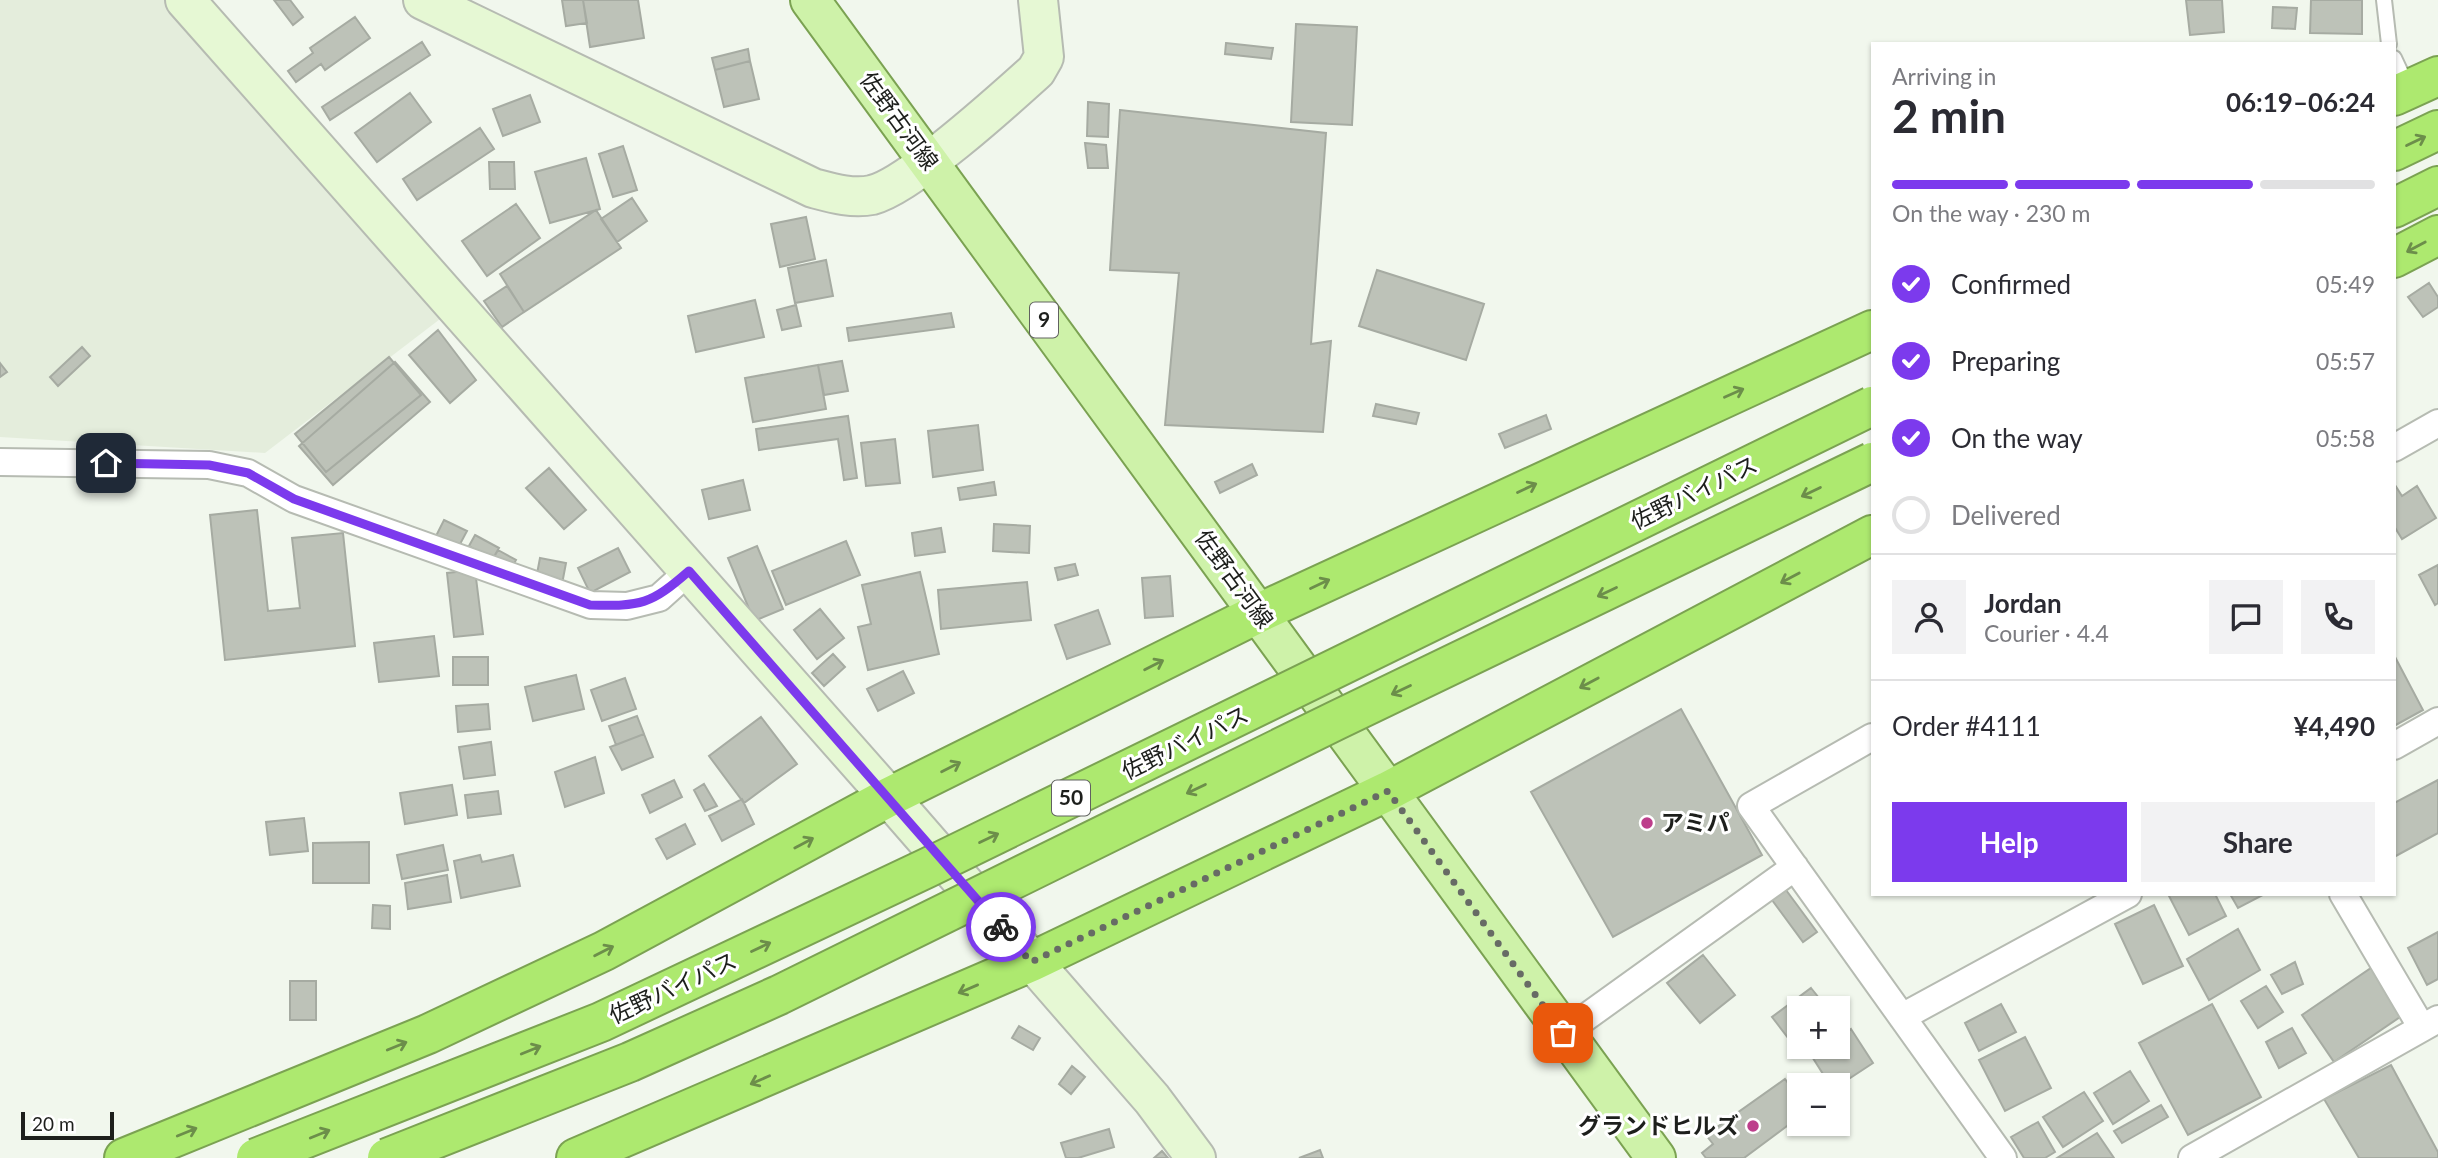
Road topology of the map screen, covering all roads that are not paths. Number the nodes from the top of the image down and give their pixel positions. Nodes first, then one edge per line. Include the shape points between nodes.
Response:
1 (184, 0) edge
2 (423, 0) edge
3 (810, 0) edge
4 (1038, 0) edge
5 (2384, 0) edge
6 (2389, 42) edge
7 (2438, 130) edge
8 (2396, 150) edge
9 (927, 161) junction
10 (2438, 187) edge
11 (2396, 207) edge
12 (2438, 235) edge
13 (2396, 257) edge
14 (1871, 330) edge
15 (1871, 406) edge
16 (2438, 424) edge
17 (2396, 447) edge
18 (0, 461) edge
19 (1871, 462) edge
20 (1871, 536) edge
21 (689, 571) junction
22 (1259, 613) junction
23 (2438, 721) edge
24 (1871, 738) edge
25 (2396, 745) edge
26 (1388, 791) junction
27 (890, 797) junction
28 (1795, 867) junction
29 (2124, 896) edge
30 (2344, 896) edge
31 (1031, 962) junction
32 (1902, 1017) junction
33 (2430, 1024) edge
34 (1563, 1033) junction
35 (623, 1149) edge
36 (124, 1158) edge
37 (256, 1158) edge
38 (387, 1158) edge
39 (576, 1158) edge
40 (1196, 1158) edge
41 (1656, 1158) edge
42 (2003, 1158) edge
43 (2192, 1158) edge

1 - 21 street
2 - 9 street via 813,188 836,194 874,194
3 - 9 main road, 佐野古河線 / 9
4 - 9 street via 1044,57 1036,71
5 - 6 lane
8 -> 7 highway
9 - 22 main road, 佐野古河線 / 9
10 - 11 highway
12 -> 13 highway
22 -> 14 highway
37 -> 15 highway, 佐野バイパス / 50, bridge via 601,1022 964,850
16 - 17 street
18 - 21 street via 209,465 248,473 294,499 590,605 627,606 659,598
19 -> 38 highway, 佐野バイパス / 50, bridge via 779,995 630,1062
20 -> 26 highway
21 - 27 street
22 - 26 main road, 佐野古河線 / 9
27 -> 22 highway
23 - 25 street
24 - 28 street via 1751,806
26 - 31 highway
26 - 34 main road, 佐野古河線 / 9
27 - 31 street
36 -> 27 highway via 428,1034 591,957
28 - 32 street
28 - 34 street
29 - 32 street
30 - 33 street
31 -> 35 highway
31 - 40 street via 1152,1099
32 - 42 street
33 - 43 street
34 - 41 main road, 佐野古河線 / 9
35 - 39 highway

